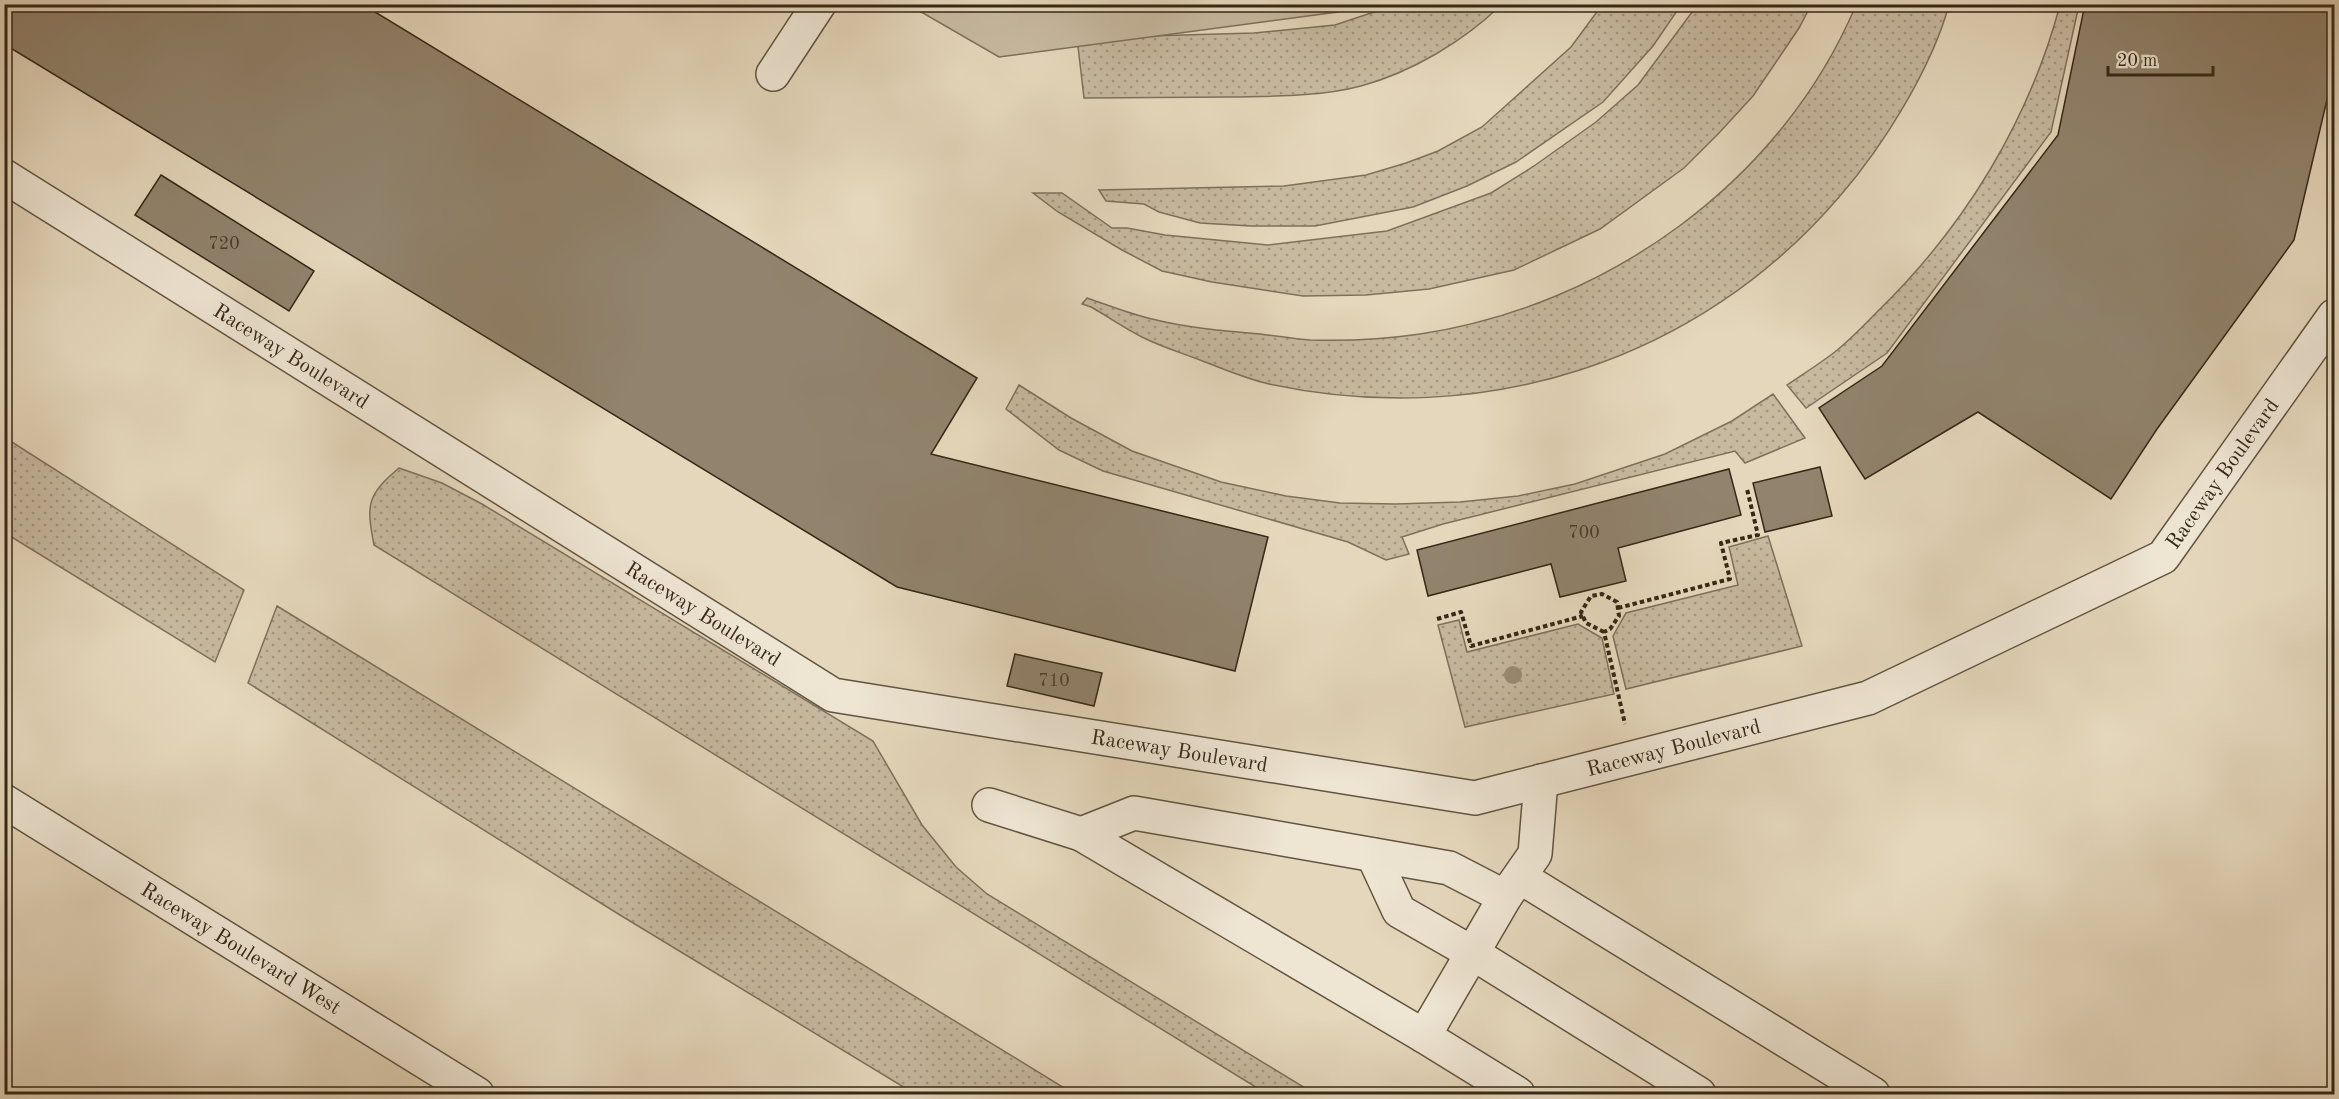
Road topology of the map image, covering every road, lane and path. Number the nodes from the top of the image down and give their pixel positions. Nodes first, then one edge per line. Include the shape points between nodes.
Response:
1 (819, 4) edge
2 (773, 74) dead end
3 (4, 176) edge
4 (2334, 316) edge
5 (1747, 489) dead end
6 (1618, 608) junction
7 (1583, 616) junction
8 (1437, 619) dead end
9 (1604, 632) junction
10 (1633, 757) junction
11 (1541, 781) junction
12 (4, 801) edge
13 (989, 805) dead end
14 (1081, 834) junction
15 (1373, 855) junction
16 (1512, 887) junction
17 (1474, 954) junction
18 (1424, 1036) junction
19 (477, 1095) edge
20 (1518, 1095) edge
21 (1699, 1095) edge
22 (1873, 1095) edge

1 - 2 street
3 - 11 street, Raceway Boulevard via 834,695 1475,798
4 - 10 street, Raceway Boulevard via 2163,557 1868,698
5 - 6 path via 1758,535 1721,543 1730,579
6 - 7 path via 1617,602 1602,594 1591,596 1581,612
6 - 9 path via 1619,616
7 - 8 path via 1471,646 1461,612
7 - 9 path via 1586,623
9 - 10 path
10 - 11 street, Raceway Boulevard
11 - 16 street via 1535,854
12 - 19 street, Raceway Boulevard West
13 - 14 street
14 - 15 street via 1134,813
14 - 18 street
15 - 16 street via 1449,867
15 - 17 street via 1399,911
16 - 17 street
16 - 22 street
17 - 18 street
17 - 21 street
18 - 20 street

